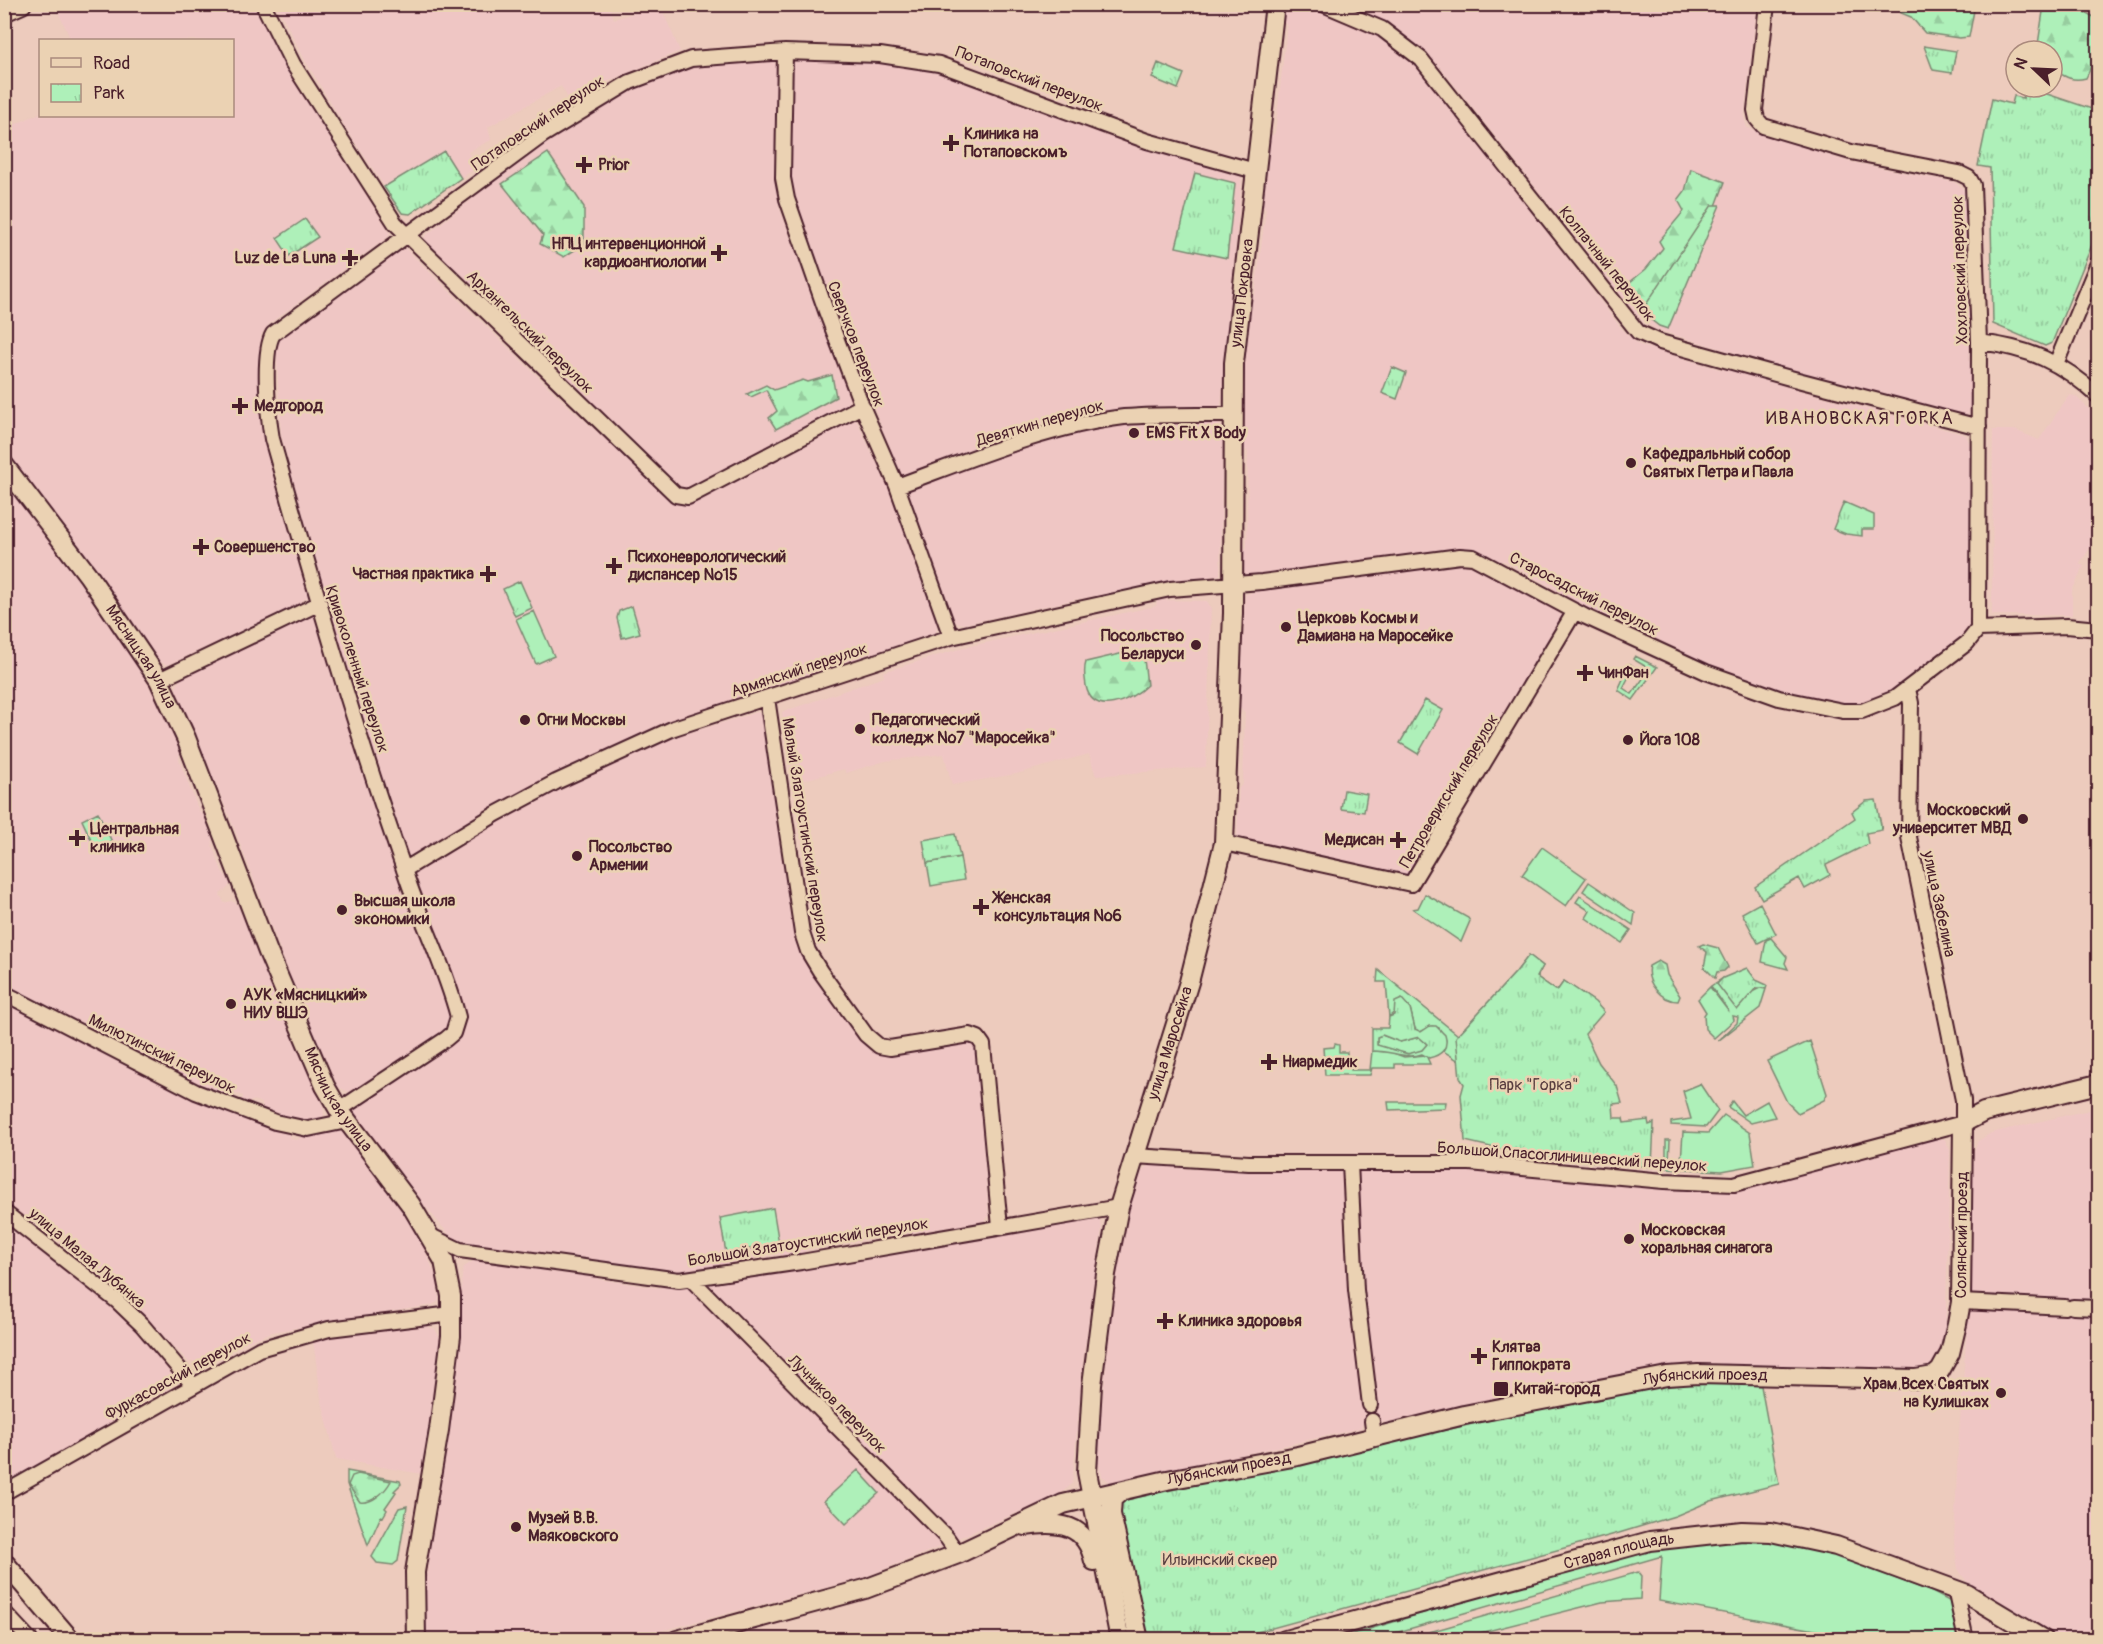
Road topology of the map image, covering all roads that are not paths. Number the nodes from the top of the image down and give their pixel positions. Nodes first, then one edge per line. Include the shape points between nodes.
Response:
1 (22, 4) edge
2 (263, 4) edge
3 (1275, 4) edge
4 (1323, 4) edge
5 (1767, 4) edge
6 (4, 12) edge
7 (785, 52) junction
8 (1255, 171) junction
9 (406, 235) junction
10 (2098, 263) edge
11 (1979, 342) junction
12 (2056, 364) junction
13 (2098, 396) edge
14 (862, 406) junction
15 (1234, 415) junction
16 (1979, 427) junction
17 (4, 465) edge
18 (897, 486) junction
19 (1233, 584) junction
20 (320, 603) junction
21 (1575, 611) junction
22 (1978, 629) junction
23 (2098, 629) edge
24 (951, 637) junction
25 (159, 680) junction
26 (1908, 689) junction
27 (766, 698) junction
28 (1224, 843) junction
29 (404, 870) junction
30 (4, 993) edge
31 (2098, 1084) edge
32 (343, 1115) junction
33 (1963, 1123) junction
34 (1134, 1156) junction
35 (1350, 1163) junction
36 (1119, 1207) junction
37 (4, 1212) edge
38 (1000, 1227) junction
39 (433, 1237) junction
40 (691, 1278) junction
41 (1960, 1302) junction
42 (2098, 1308) edge
43 (452, 1314) junction
44 (1953, 1347) joint
45 (194, 1385) junction
46 (1370, 1405) dead end
47 (1121, 1491) junction
48 (4, 1493) edge
49 (1090, 1498) junction
50 (1000, 1533) junction
51 (958, 1554) junction
52 (5, 1564) edge
53 (1955, 1589) junction
54 (4, 1612) edge
55 (1114, 1617) junction
56 (30, 1640) edge
57 (71, 1640) edge
58 (416, 1640) edge
59 (677, 1640) edge
60 (1120, 1640) edge
61 (1139, 1640) edge
62 (1285, 1640) edge
63 (1966, 1640) edge
64 (2044, 1640) edge

1 - 6 main road
2 - 9 street, Архангельский переулок via 293,64 333,129
3 - 8 main road, улица Покровка
4 - 16 street, Колпачный переулок via 1371,23 1415,53 1638,332 1660,342
5 - 11 street, Хохловский переулок via 1755,110 1763,126 1969,178 1975,195
7 - 8 street, Потаповский переулок via 880,55 948,66 1147,141
7 - 9 street, Потаповский переулок via 691,59 630,82 543,135
7 - 14 street, Сверчков переулок via 783,183 803,249
8 - 15 main road, улица Покровка via 1236,341
9 - 14 street, Архангельский переулок via 679,496 688,497
9 - 20 street, Кривоколенный переулок via 269,340 272,439
10 - 12 street
11 - 12 street via 2019,348
11 - 16 street, Хохловский переулок
12 - 13 street via 2073,373
14 - 18 street, Сверчков переулок
15 - 18 street, Девяткин переулок via 1143,416 1097,422 1034,439
15 - 19 main road, улица Покровка
16 - 22 street, Хохловский переулок
17 - 25 main road, Мясницкая улица via 88,574
18 - 24 street, Сверчков переулок
19 - 21 street, Старосадский переулок via 1467,556 1500,569
19 - 24 street, Армянский переулок via 1154,591
19 - 28 main road, улица Маросейка
20 - 25 street
20 - 29 street, Кривоколенный переулок
21 - 26 street, Старосадский переулок via 1706,672 1779,698 1853,712
21 - 28 street, Петроверигский переулок via 1411,884
22 - 23 street
22 - 26 street, Старосадский переулок via 1967,644
24 - 27 street, Армянский переулок
25 - 32 main road, Мясницкая улица via 186,738 322,1080
26 - 33 street, улица Забелина via 1909,837 1963,1100
27 - 29 street, Армянский переулок via 674,728 556,782
27 - 38 street, Малый Златоустинский переулок via 807,951 866,1035 879,1046 967,1035 978,1038 983,1045
28 - 34 main road, улица Маросейка via 1186,993
29 - 32 street, Кривоколенный переулок via 449,988 458,1017 456,1026 446,1039
30 - 32 street, Милютинский переулок via 196,1092 275,1122 308,1129
31 - 33 main road via 1984,1112
32 - 39 main road, Мясницкая улица
33 - 35 street, Большой Спасоглинищевский переулок via 1734,1184 1470,1163
33 - 41 main road, Солянский проезд
34 - 35 street, Большой Спасоглинищевский переулок via 1196,1162
34 - 36 main road, улица Маросейка
35 - 46 street via 1357,1300
36 - 38 street, Большой Златоустинский переулок
36 - 49 main road, улица Маросейка via 1092,1385 1086,1461
37 - 45 street, улица Малая Лубянка via 117,1301
38 - 40 street, Большой Златоустинский переулок
39 - 40 street, Большой Златоустинский переулок via 460,1250 671,1279
39 - 43 main road, Мясницкая улица via 448,1275
40 - 51 street, Лучников переулок
41 - 42 street
41 - 44 main road, Солянский проезд
43 - 45 street, Фуркасовский переулок via 329,1329 270,1345
43 - 58 main road, Мясницкая улица via 439,1430 415,1572
44 - 47 main road, Лубянский проезд via 1940,1371 1925,1378 1698,1374 1643,1379 1373,1428 1298,1456
45 - 48 street, Фуркасовский переулок
47 - 49 main road, Лубянский проезд
47 - 61 main road via 1112,1499 1111,1514
49 - 50 main road, Лубянский проезд via 1063,1504
49 - 55 main road, улица Маросейка
50 - 51 main road, Лубянский проезд
50 - 55 main road via 1052,1524 1081,1533 1090,1545 1098,1585
51 - 59 main road, Лубянский проезд via 865,1588
52 - 57 main road
53 - 62 main road, Старая площадь via 1807,1538 1771,1532 1718,1533 1650,1541
53 - 63 street
53 - 64 main road, Старая площадь via 1983,1601
54 - 56 street
55 - 60 main road

